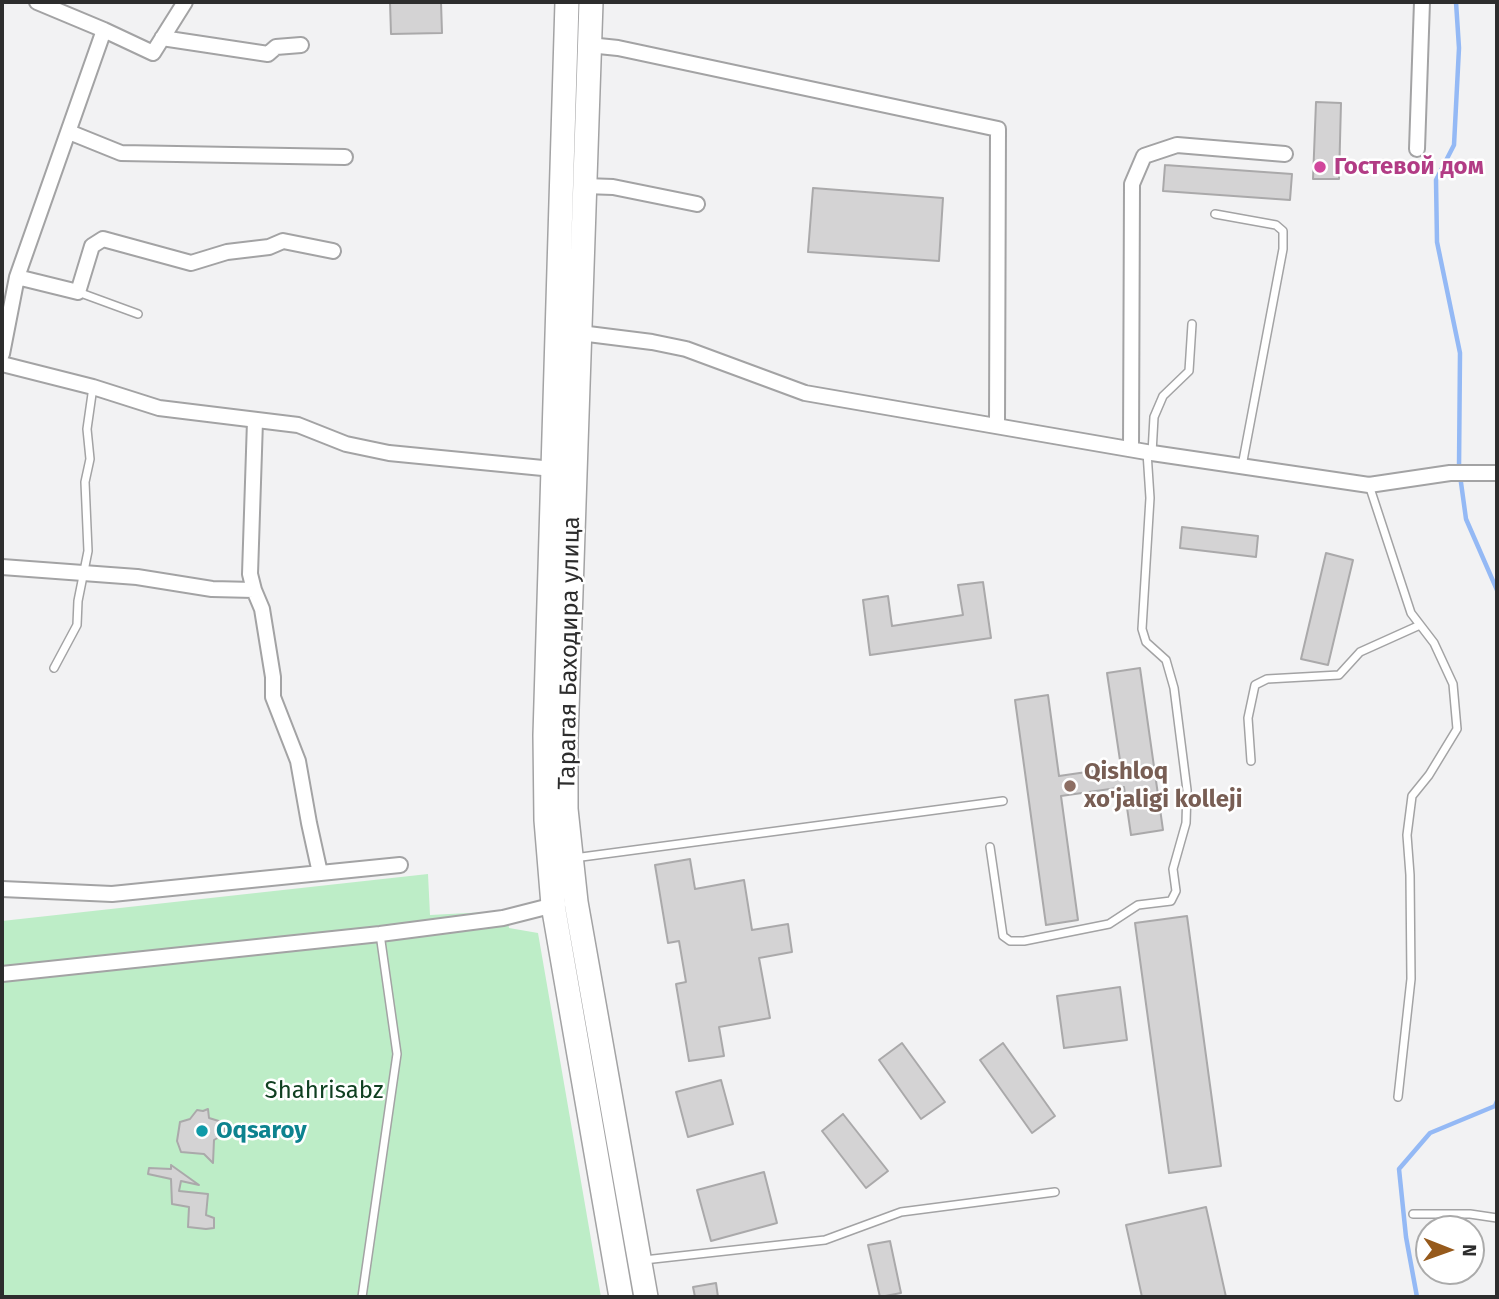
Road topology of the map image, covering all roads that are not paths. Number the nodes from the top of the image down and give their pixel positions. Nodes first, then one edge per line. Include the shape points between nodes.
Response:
1 (37, 2) edge
2 (185, 2) edge
3 (567, 2) edge
4 (591, 2) edge
5 (1422, 2) edge
6 (104, 30) junction
7 (162, 38) junction
8 (301, 45) dead end
9 (589, 46) junction
10 (69, 132) junction
11 (1417, 149) dead end
12 (1285, 154) dead end
13 (345, 157) dead end
14 (585, 186) junction
15 (697, 204) dead end
16 (1215, 214) dead end
17 (333, 251) dead end
18 (18, 277) junction
19 (78, 292) junction
20 (138, 314) dead end
21 (1192, 324) dead end
22 (580, 333) junction
23 (2, 354) edge
24 (2, 364) edge
25 (93, 387) junction
26 (255, 421) junction
27 (997, 425) junction
28 (1143, 451) junction
29 (1242, 466) junction
30 (553, 469) junction
31 (1497, 473) edge
32 (1369, 485) junction
33 (2, 567) edge
34 (84, 572) junction
35 (254, 590) junction
36 (1420, 625) junction
37 (54, 668) dead end
38 (1251, 761) dead end
39 (1003, 801) dead end
40 (990, 847) dead end
41 (571, 859) junction
42 (400, 865) dead end
43 (320, 873) junction
44 (2, 889) edge
45 (576, 902) junction
46 (553, 905) junction
47 (380, 934) junction
48 (2, 974) edge
49 (1398, 1097) dead end
50 (1055, 1192) dead end
51 (1413, 1214) dead end
52 (1497, 1218) edge
53 (640, 1261) junction
54 (362, 1297) edge
55 (621, 1297) edge
56 (646, 1297) edge

1 - 6 street
2 - 7 street
3 - 30 main road, Тарагая Баходира улица
4 - 9 main road, Тарагая Баходира улица
5 - 11 street
6 - 7 street via 153,53
6 - 10 street
7 - 8 street via 268,54 276,47
9 - 14 main road, Тарагая Баходира улица
9 - 27 street via 618,48 998,129
10 - 13 street via 121,153
10 - 18 street
12 - 28 street via 1177,145 1144,156 1132,184
14 - 15 street via 614,187
14 - 22 main road, Тарагая Баходира улица
16 - 29 lane via 1276,225 1283,231
17 - 19 street via 283,241 191,263 103,239 92,246
18 - 19 street
18 - 23 street
19 - 20 lane
21 - 28 lane via 1189,370 1163,396
22 - 27 street via 687,349 805,393
22 - 41 main road, Тарагая Баходира улица via 566,739
24 - 25 street
25 - 26 street via 159,408
25 - 34 lane via 87,429 90,459 85,482 88,551
26 - 30 street via 298,425 346,444 388,453
26 - 35 street via 250,574
27 - 28 street
28 - 29 street
28 - 40 lane via 1150,498 1142,629 1146,642 1166,660 1172,678 1188,790 1186,823 1173,869 1175,891 1171,901 1138,905 1109,925 1010,941 1003,936
29 - 32 street
30 - 46 main road, Тарагая Баходира улица via 545,735
31 - 32 street via 1451,473
32 - 36 lane via 1411,613
33 - 34 street
34 - 35 street
34 - 37 lane via 77,625
35 - 43 street via 262,609 273,697 298,761
36 - 38 lane via 1360,652 1339,675 1267,679 1255,685 1248,718
36 - 49 lane via 1453,684 1457,729 1412,796 1407,835 1411,979
39 - 41 lane
41 - 45 main road, Тарагая Баходира улица
42 - 43 street
43 - 44 street via 112,894
45 - 46 street
45 - 53 main road, Тарагая Баходира улица
46 - 47 street via 524,915
46 - 55 main road, Тарагая Баходира улица
47 - 48 street
47 - 54 lane via 397,1054
50 - 53 lane via 901,1212 825,1240
51 - 52 lane
53 - 56 main road, Тарагая Баходира улица

